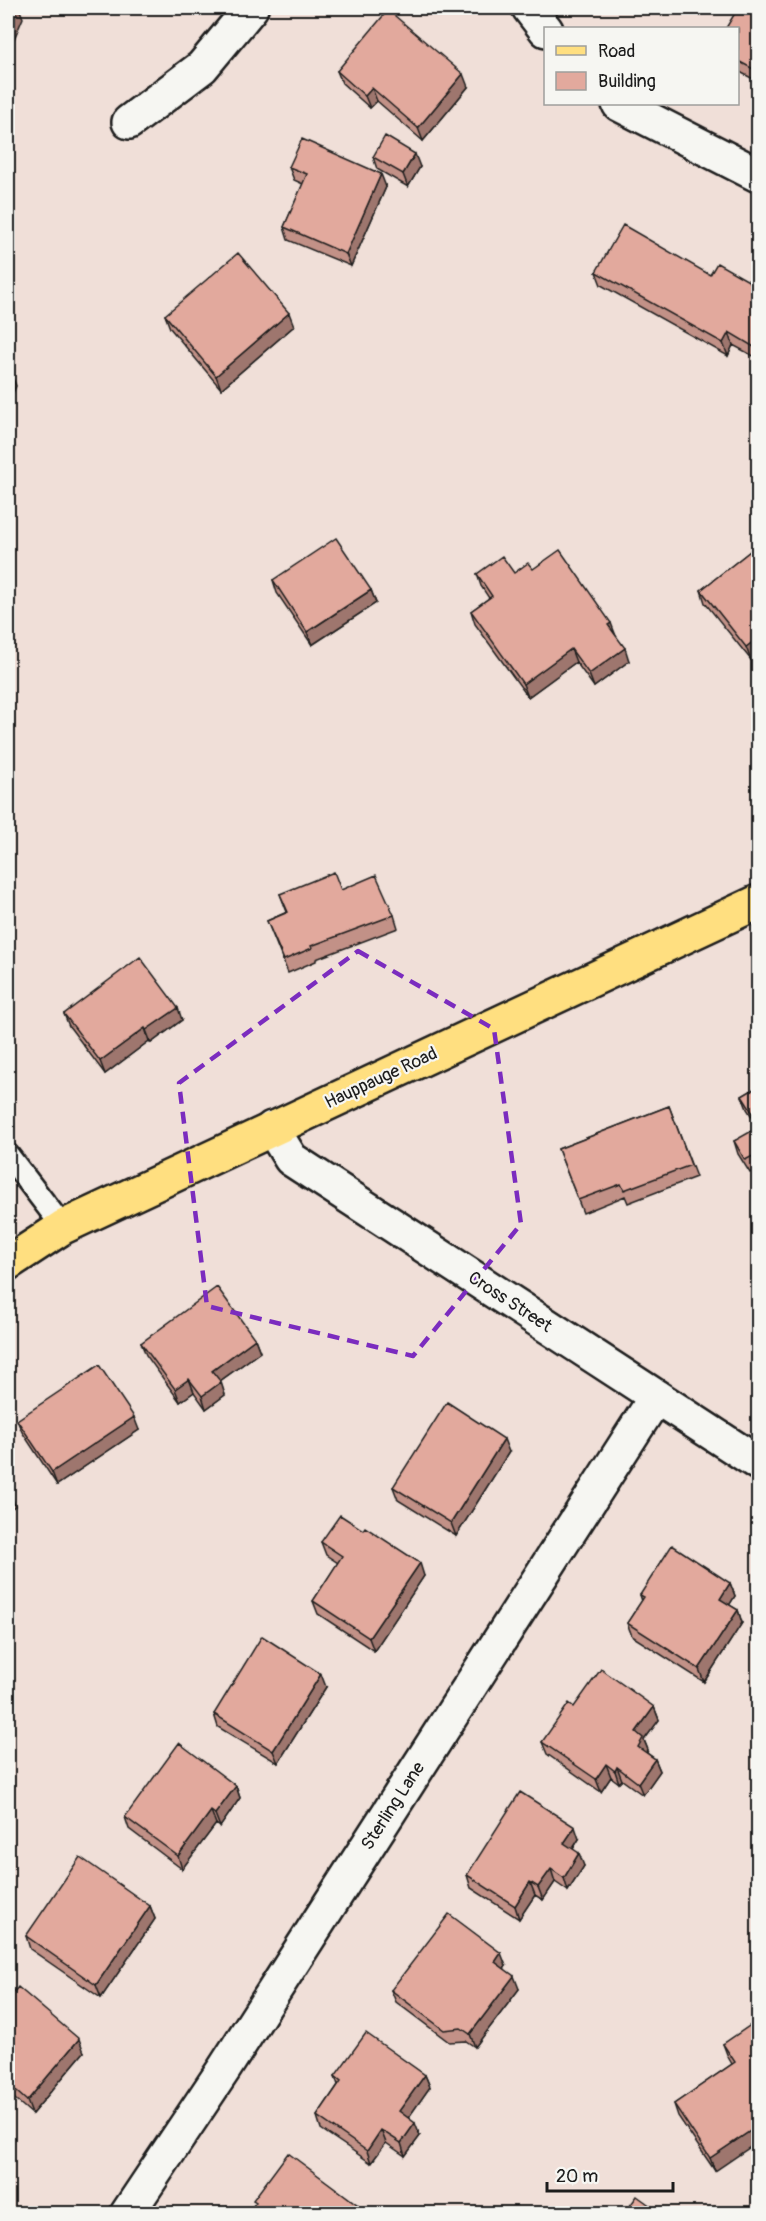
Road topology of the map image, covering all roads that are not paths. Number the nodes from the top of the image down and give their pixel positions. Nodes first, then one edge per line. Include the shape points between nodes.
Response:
1 (251, 8) edge
2 (529, 8) edge
3 (544, 27) edge
4 (621, 105) edge
5 (129, 122) dead end
6 (759, 175) edge
7 (759, 902) edge
8 (272, 1128) junction
9 (8, 1155) edge
10 (63, 1227) junction
11 (8, 1263) edge
12 (656, 1397) junction
13 (759, 1463) edge
14 (127, 2214) edge

1 - 5 street via 202,68
2 - 3 street
4 - 6 street
7 - 8 main road, Hauppauge Road
8 - 10 main road, Hauppauge Road
8 - 12 street, Cross Street via 291,1159
9 - 10 lane
10 - 11 main road, Hauppauge Road
12 - 13 street, Cross Street
12 - 14 street, Sterling Lane

